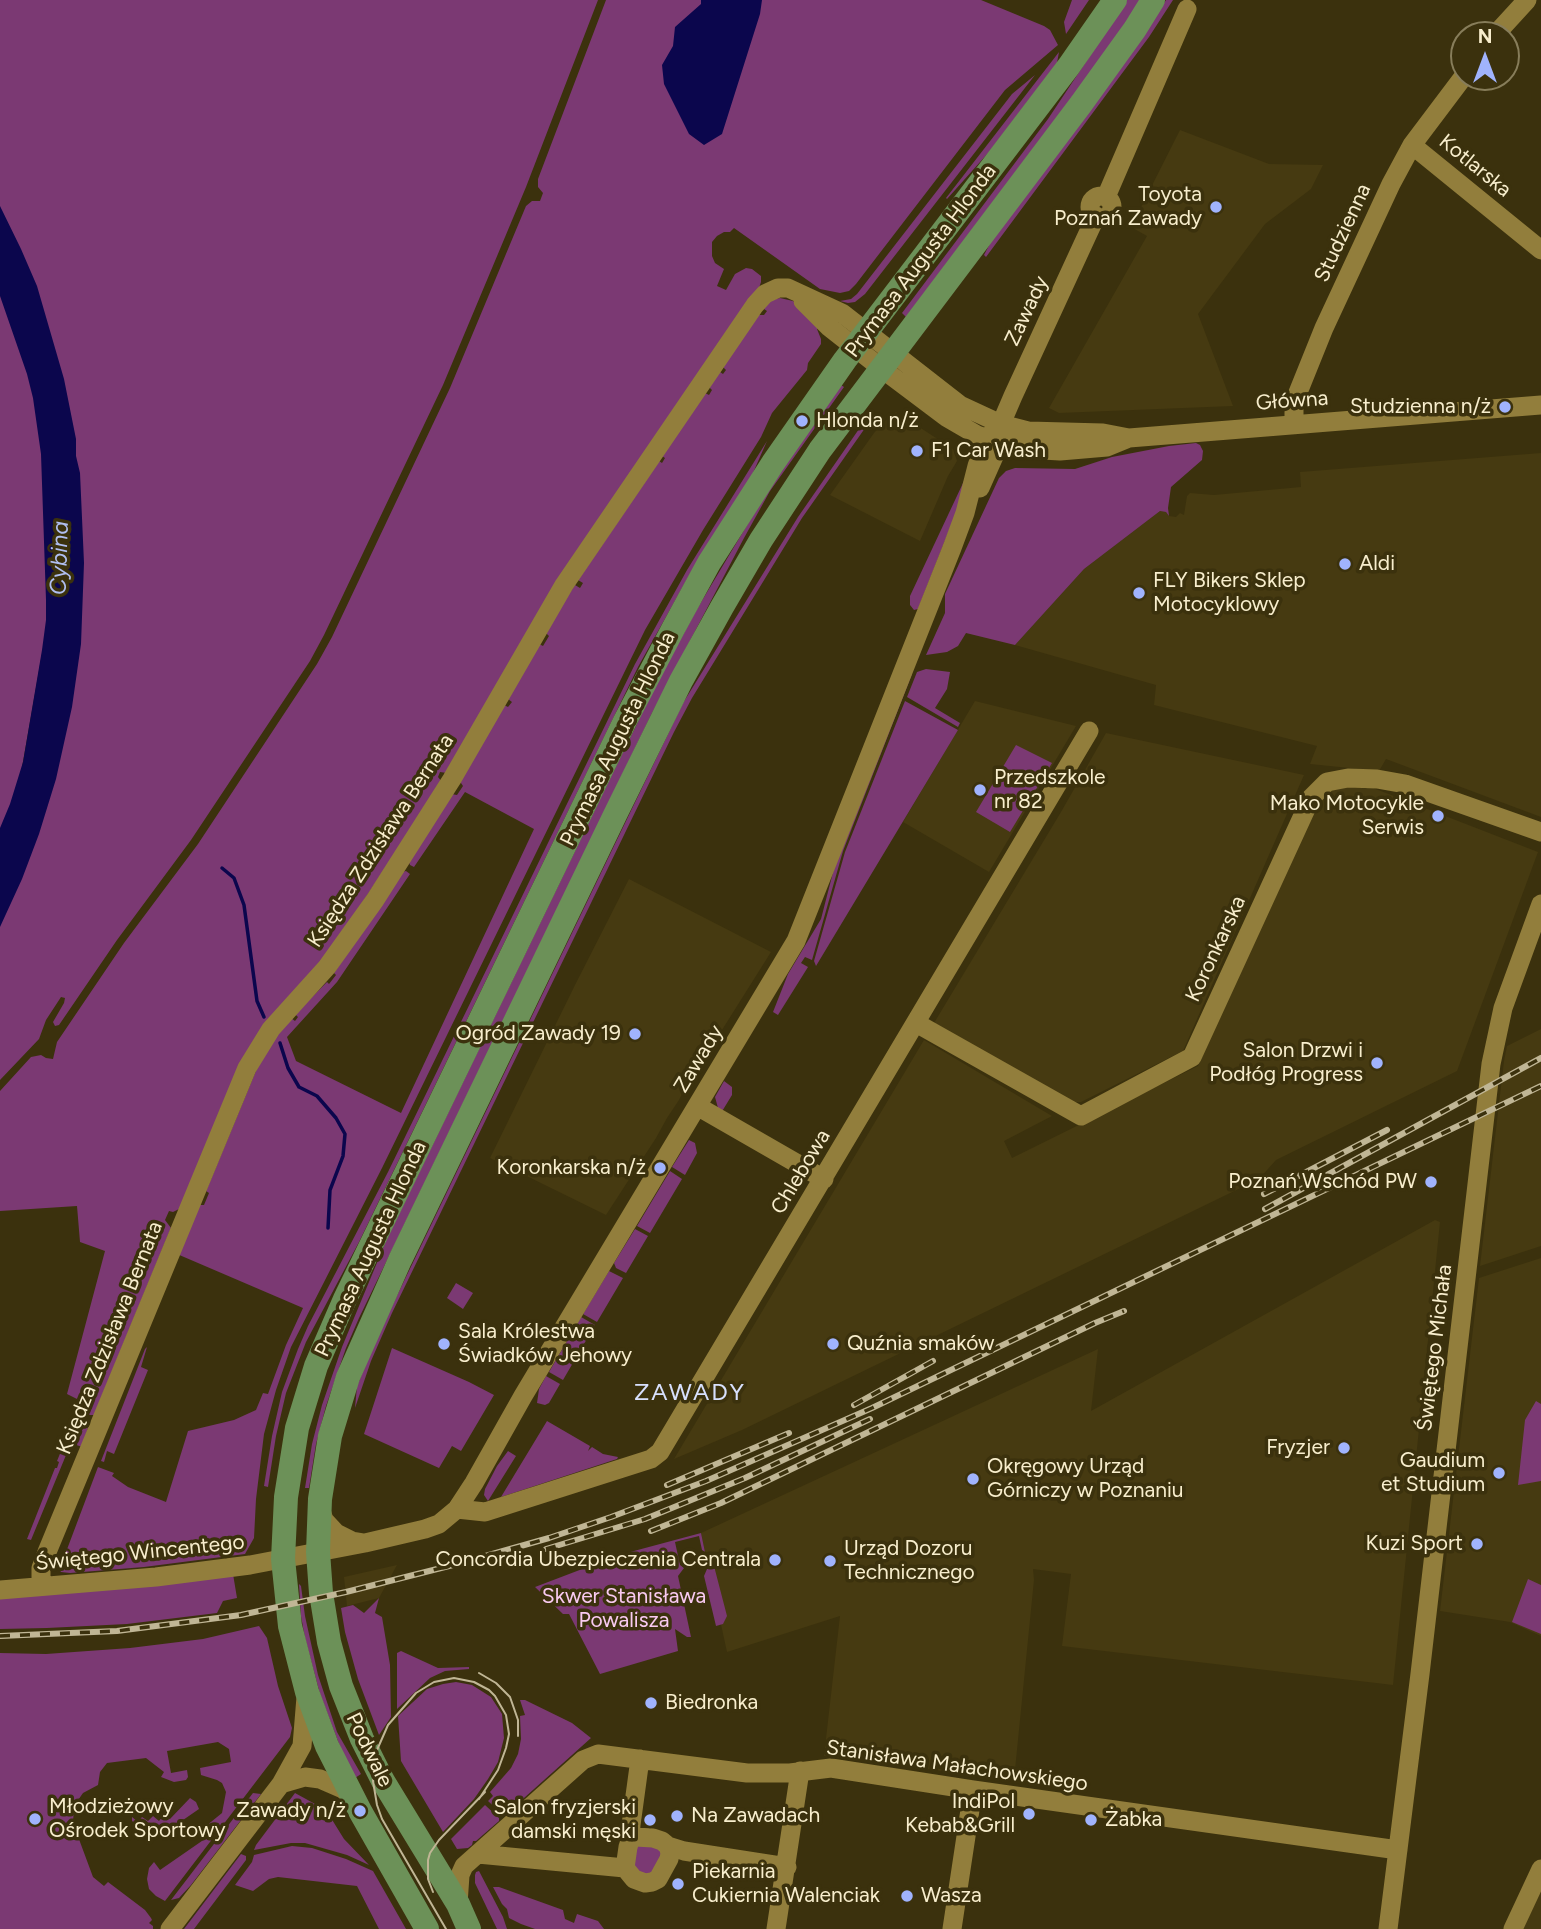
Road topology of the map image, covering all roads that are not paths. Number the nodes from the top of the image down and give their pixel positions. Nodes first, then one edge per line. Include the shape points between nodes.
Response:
1 (1115, 0) edge
2 (1153, 0) edge
3 (1527, 0) edge
4 (1186, 9) dead end
5 (1508, 21) edge
6 (1453, 91) edge
7 (1412, 145) junction
8 (1541, 250) edge
9 (793, 290) joint
10 (861, 340) junction
11 (887, 361) junction
12 (1541, 405) edge
13 (1294, 424) junction
14 (996, 435) junction
15 (1089, 731) dead end
16 (1541, 832) edge
17 (1541, 904) edge
18 (916, 1023) junction
19 (697, 1105) junction
20 (824, 1179) junction
21 (320, 1499) junction
22 (457, 1509) junction
23 (365, 1544) junction
24 (318, 1552) junction
25 (284, 1559) junction
26 (41, 1586) junction
27 (0, 1590) edge
28 (307, 1692) junction
29 (640, 1759) junction
30 (800, 1771) junction
31 (281, 1784) junction
32 (973, 1790) junction
33 (354, 1798) junction
34 (631, 1841) junction
35 (668, 1846) junction
36 (1398, 1850) junction
37 (478, 1854) junction
38 (786, 1867) junction
39 (625, 1868) junction
40 (1541, 1869) edge
41 (458, 1904) junction
42 (170, 1929) edge
43 (426, 1929) edge
44 (469, 1929) edge
45 (776, 1929) edge
46 (951, 1929) edge
47 (1388, 1929) edge
48 (1513, 1929) edge

1 - 10 main road, Prymasa Augusta Hlonda
2 - 11 main road, Prymasa Augusta Hlonda via 1067,124
3 - 5 street
4 - 14 street, Zawady via 1106,197 1091,202 1096,216
6 - 7 street, Studzienna
7 - 8 street, Kotlarska
7 - 13 street, Studzienna via 1324,328 1297,395
9 - 10 street, Główna via 829,327
9 - 26 street, Księdza Zdzisława Bernata via 772,289 755,305 571,574 452,779 375,900 327,967 271,1029 247,1068 47,1552
10 - 11 street, Główna
10 - 25 main road, Prymasa Augusta Hlonda via 729,530 673,629 345,1299 316,1366 297,1428 287,1490
11 - 14 street, Główna via 952,421 967,430
11 - 21 main road, Prymasa Augusta Hlonda via 820,450 761,540 675,693 366,1334 335,1416
12 - 13 street, Główna
13 - 14 street, Główna via 1129,438 1103,433
14 - 19 street, Zawady via 987,476 965,513 800,932
15 - 18 street, Chlebowa
16 - 18 street, Koronkarska via 1405,784 1348,778 1327,782 1311,798 1192,1057 1081,1116
17 - 36 street, Świętego Michała via 1503,1007 1489,1075
18 - 20 street, Chlebowa
19 - 20 street
19 - 22 street, Zawady
20 - 22 street, Chlebowa via 660,1452 651,1459 485,1512
21 - 23 street via 322,1516 332,1530
21 - 24 main road, Prymasa Augusta Hlonda
22 - 23 street, Zawady via 431,1527
23 - 24 street, Zawady
24 - 25 street, Zawady
24 - 41 main road, Podwale via 329,1642 355,1723 383,1781
25 - 26 street, Świętego Wincentego via 182,1575
25 - 28 main road, Podwale via 290,1626
26 - 27 street, Świętego Wincentego
28 - 31 street via 302,1746
28 - 33 main road, Podwale via 322,1735
29 - 30 street, Stanisława Małachowskiego via 747,1773
29 - 34 street
29 - 37 street, Stanisława Małachowskiego via 598,1754 583,1760
30 - 32 street, Stanisława Małachowskiego via 831,1768
30 - 38 street
31 - 33 street via 305,1777 320,1779 344,1788
31 - 42 street
32 - 36 street, Stanisława Małachowskiego
32 - 46 street
33 - 43 main road, Podwale
34 - 35 street via 653,1838
34 - 39 street
35 - 38 street
35 - 39 street via 669,1859 658,1879 645,1883
36 - 47 street, Świętego Michała
37 - 39 street
37 - 41 street, Stanisława Małachowskiego via 461,1870
38 - 45 street
40 - 48 street
41 - 44 main road, Podwale

